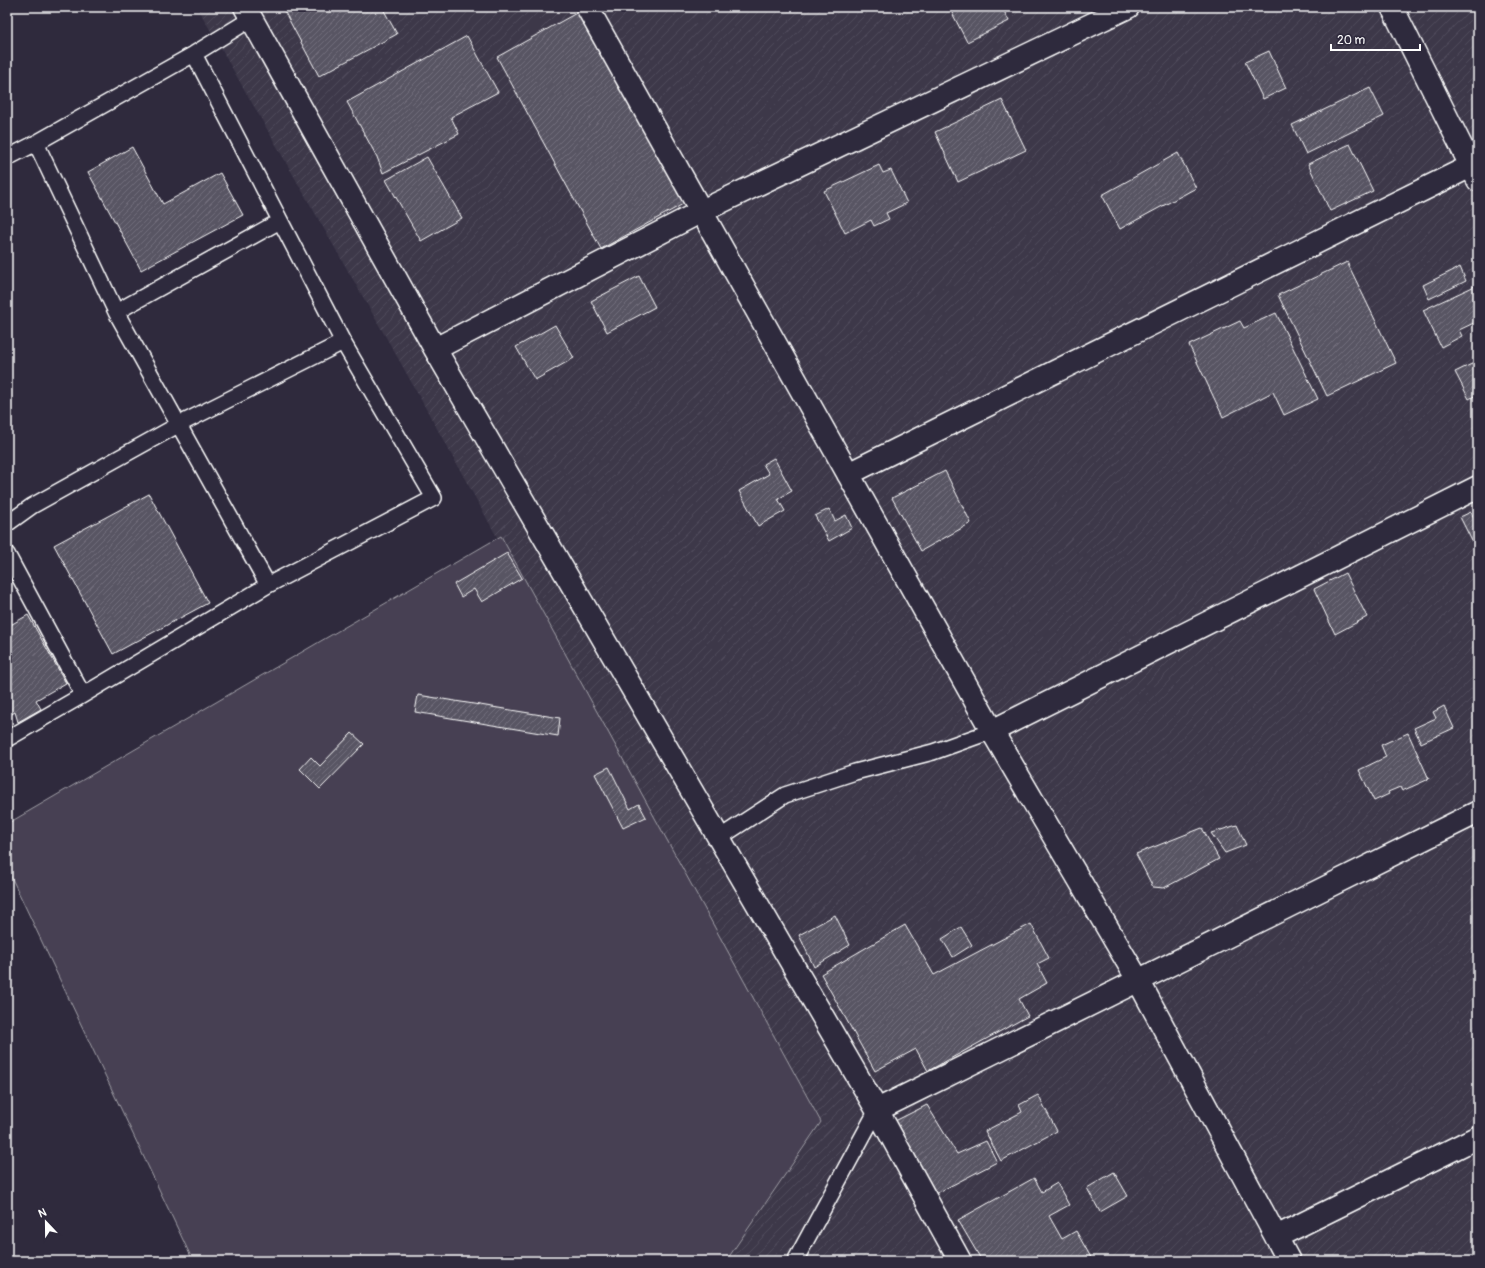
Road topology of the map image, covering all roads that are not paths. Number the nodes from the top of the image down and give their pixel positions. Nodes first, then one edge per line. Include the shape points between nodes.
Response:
1 (588, 7) edge
2 (1128, 7) edge
3 (1392, 7) edge
4 (248, 13) edge
5 (194, 54) junction
6 (36, 143) junction
7 (7, 158) edge
8 (1474, 173) edge
9 (702, 211) junction
10 (280, 221) junction
11 (116, 312) junction
12 (343, 342) junction
13 (435, 349) junction
14 (178, 426) junction
15 (848, 474) junction
16 (1478, 487) edge
17 (7, 524) edge
18 (7, 554) edge
19 (268, 585) junction
20 (83, 695) junction
21 (992, 731) junction
22 (7, 739) edge
23 (1478, 812) edge
24 (719, 838) junction
25 (1138, 980) junction
26 (877, 1110) junction
27 (1478, 1137) edge
28 (1276, 1237) junction
29 (795, 1261) edge
30 (960, 1261) edge
31 (1289, 1261) edge

1 - 9 street
2 - 9 street
3 - 8 street
4 - 5 lane
4 - 13 street
5 - 6 lane
5 - 10 lane
6 - 7 lane
6 - 11 lane
8 - 15 street
9 - 13 street
9 - 15 street
10 - 11 lane
10 - 12 lane
11 - 14 lane
12 - 14 lane
12 - 19 lane via 434,498
13 - 24 street
14 - 17 lane via 32,506
14 - 19 lane
15 - 21 street
16 - 21 street
18 - 20 lane
19 - 20 lane
20 - 22 lane
21 - 24 lane via 933,752 855,772 785,795
21 - 25 street
23 - 25 street
24 - 26 street
25 - 26 street
25 - 28 street
26 - 29 lane
26 - 30 street
27 - 28 street
28 - 31 street

